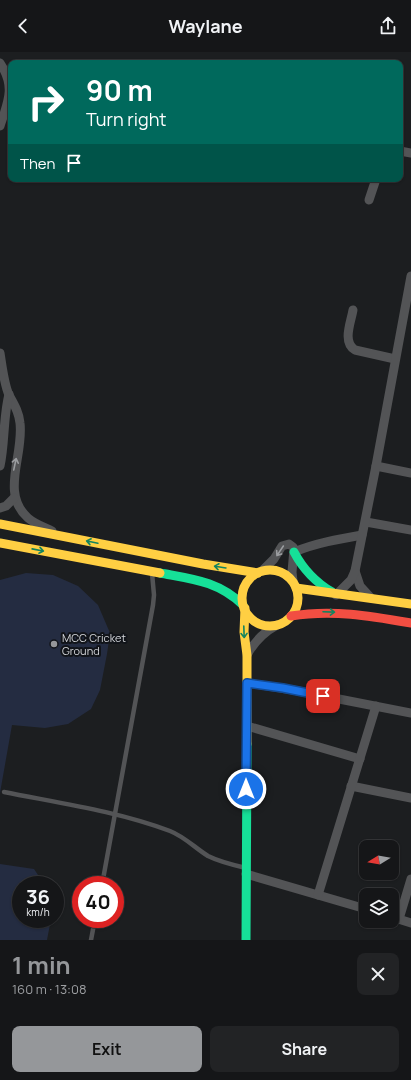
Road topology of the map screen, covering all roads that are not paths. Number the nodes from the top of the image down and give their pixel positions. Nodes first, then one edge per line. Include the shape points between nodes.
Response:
1 (0, 64) edge
2 (8, 77) edge
3 (8, 102) edge
4 (0, 126) edge
5 (375, 182) edge
6 (369, 200) dead end
7 (411, 276) edge
8 (353, 310) dead end
9 (0, 353) edge
10 (395, 359) junction
11 (9, 394) junction
12 (3, 418) edge
13 (0, 466) edge
14 (376, 466) junction
15 (411, 473) edge
16 (14, 498) junction
17 (0, 508) edge
18 (366, 522) junction
19 (0, 524) edge
20 (411, 530) edge
21 (59, 535) junction
22 (362, 535) junction
23 (0, 543) edge
24 (294, 552) junction
25 (152, 571) junction
26 (355, 571) junction
27 (260, 572) junction
28 (294, 585) junction
29 (336, 595) junction
30 (371, 598) junction
31 (411, 604) edge
32 (244, 606) junction
33 (291, 616) junction
34 (411, 623) edge
35 (277, 625) junction
36 (247, 655) junction
37 (247, 683) junction
38 (376, 706) junction
39 (411, 712) edge
40 (247, 726) junction
41 (360, 759) junction
42 (351, 786) junction
43 (4, 792) dead end
44 (411, 798) edge
45 (114, 814) junction
46 (246, 871) junction
47 (104, 876) edge
48 (411, 879) edge
49 (318, 895) junction
50 (359, 907) edge
51 (399, 910) edge
52 (399, 919) edge
53 (411, 923) edge
54 (94, 928) edge
55 (91, 940) edge
56 (246, 940) edge

1 - 2 street
3 - 4 street
5 - 6 street
7 - 10 street
8 - 10 street via 348,337 350,346 356,350
9 - 11 street
10 - 14 street
11 - 12 street
16 -> 11 street via 12,484 20,441 20,424 18,412
12 - 13 street via 4,440
14 - 15 street
14 - 18 street
16 - 17 street
16 - 21 street via 26,517
18 - 20 street
18 - 22 street
19 - 21 street
27 -> 21 street via 204,564
22 - 24 street via 325,541
22 - 26 street
23 -> 25 street
24 -> 27 street via 291,545 284,545
24 - 28 street
24 - 29 street via 307,574
25 - 32 street via 212,583 234,595
25 - 45 lane via 153,605
26 - 29 street via 351,580
26 - 30 street via 360,586
27 - 28 street via 283,573
27 - 32 street via 250,578 245,586
28 - 29 street
28 - 33 street via 297,603
29 - 30 street
30 - 31 street
32 - 35 street via 250,617 258,623
32 -> 36 street
33 -> 34 street via 313,612 336,612
33 - 35 street
35 - 36 street via 256,641
36 - 37 street
37 - 38 street
37 - 40 street
38 - 39 street
38 - 41 street
40 - 41 street
40 - 46 street
41 - 42 street
42 - 44 street
42 - 49 street
43 - 45 lane
45 - 46 lane via 176,834 210,856
45 - 47 lane
46 - 49 street
46 - 56 street
48 - 51 street
49 - 50 street
52 - 53 street
54 - 55 lane

